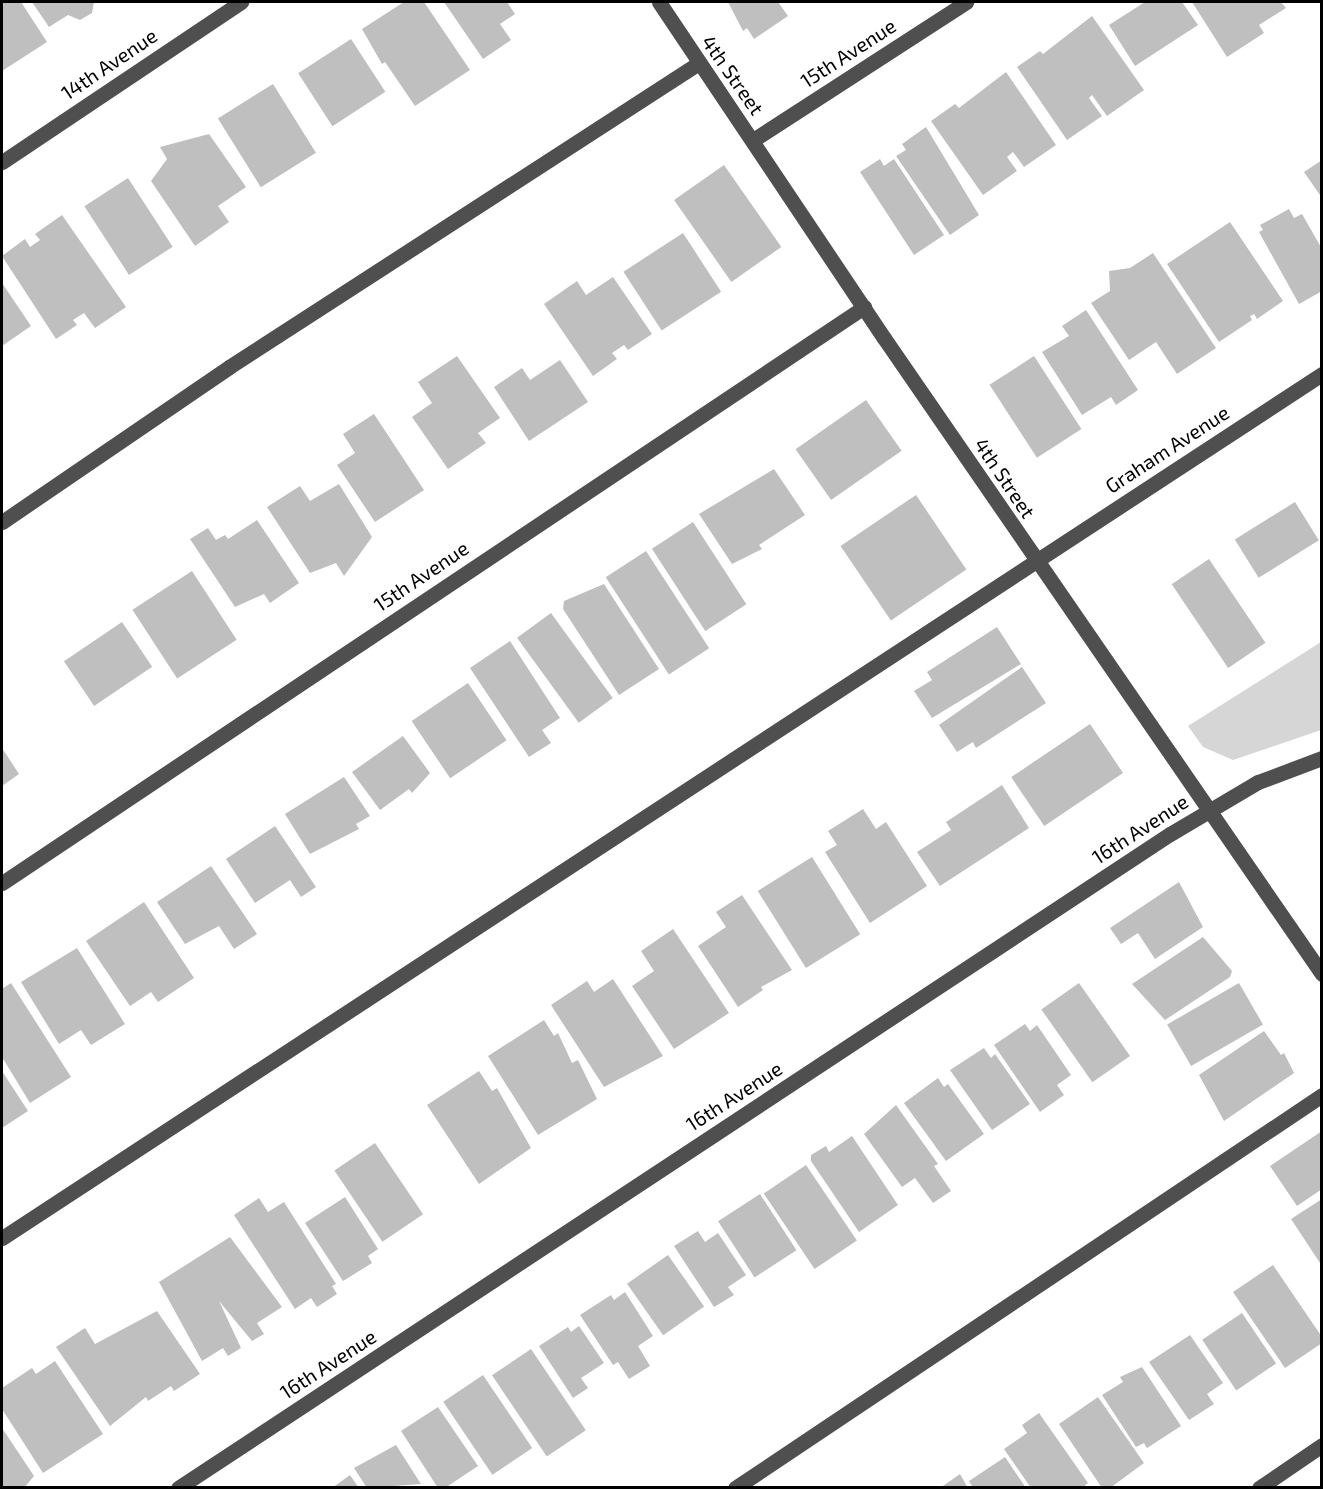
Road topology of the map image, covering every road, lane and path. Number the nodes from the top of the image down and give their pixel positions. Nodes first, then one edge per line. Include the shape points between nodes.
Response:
1 (241, 2) edge
2 (659, 2) edge
3 (966, 2) edge
4 (699, 63) junction
5 (753, 140) junction
6 (2, 162) edge
7 (864, 307) junction
8 (1322, 374) edge
9 (2, 522) edge
10 (1036, 560) junction
11 (1322, 758) edge
12 (1211, 809) junction
13 (2, 883) edge
14 (1322, 974) edge
15 (1322, 1095) edge
16 (2, 1239) edge
17 (1322, 1445) edge
18 (178, 1488) edge
19 (735, 1488) edge
20 (1259, 1488) edge

1 - 6 street, 14th Avenue
2 - 4 street, 4th Street
3 - 5 street, 15th Avenue
4 - 5 street, 4th Street
4 - 9 street via 229,367
5 - 7 street, 4th Street
7 - 10 street, 4th Street
7 - 13 street, 15th Avenue
8 - 10 street, Graham Avenue
10 - 12 street, 4th Street
10 - 16 street, Graham Avenue
11 - 12 street, 16th Avenue via 1284,769
12 - 14 street, 4th Street
12 - 18 street, 16th Avenue
15 - 19 street
17 - 20 street

